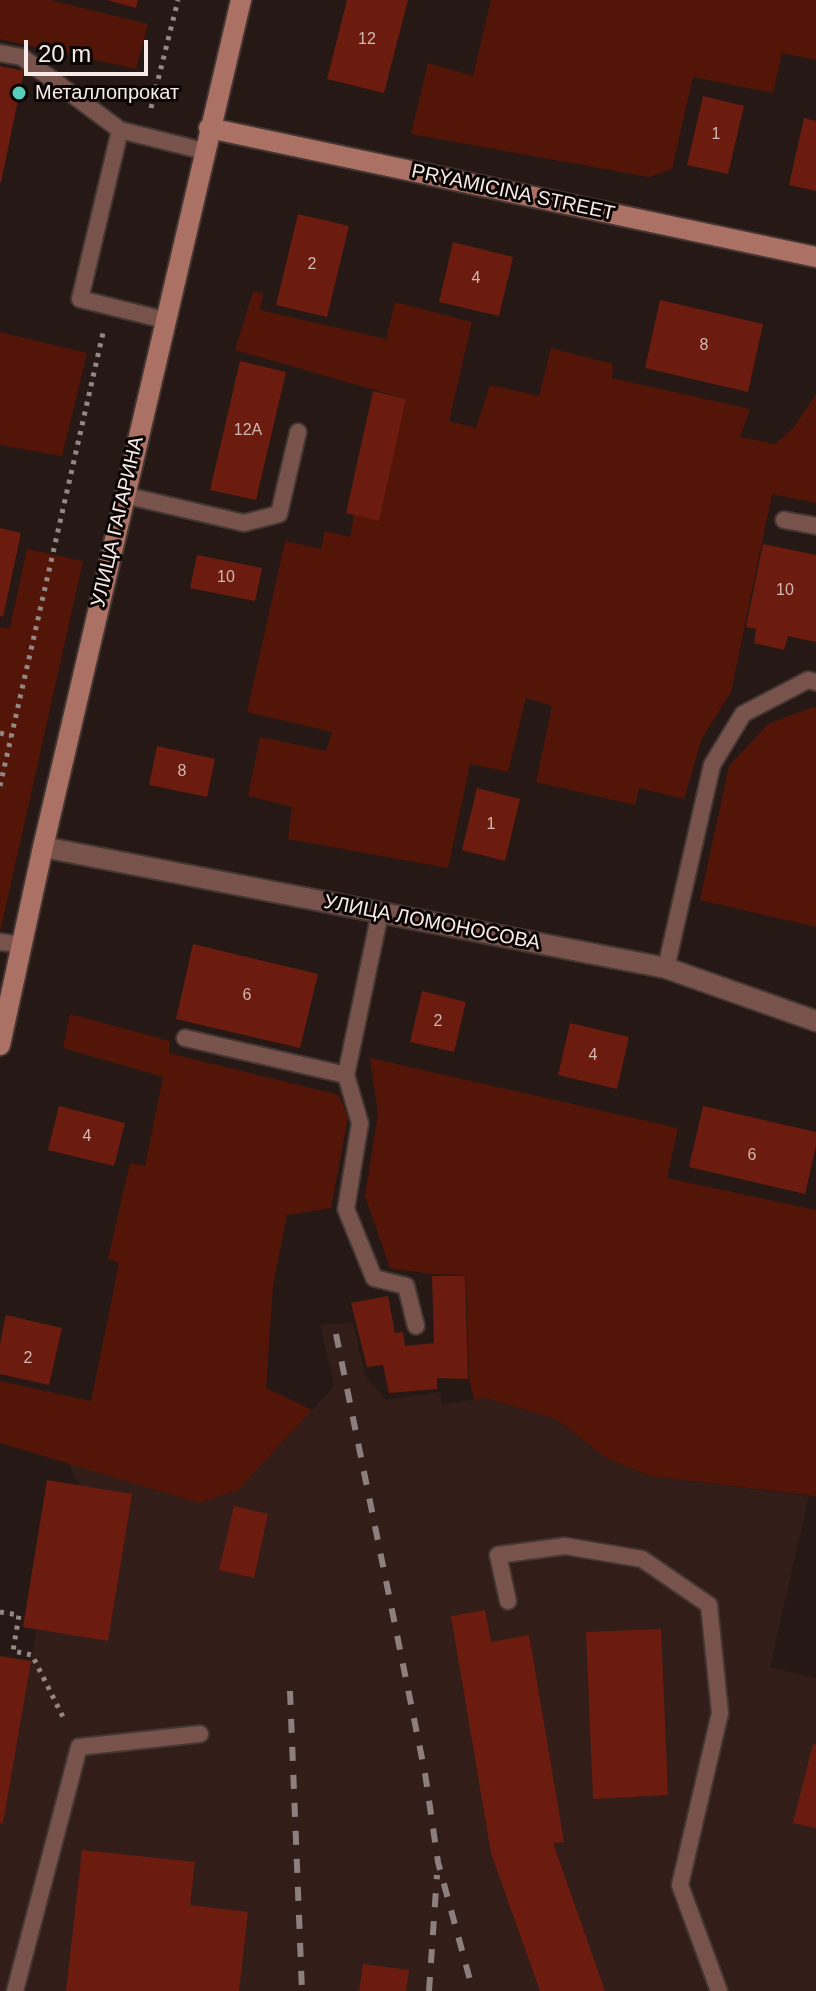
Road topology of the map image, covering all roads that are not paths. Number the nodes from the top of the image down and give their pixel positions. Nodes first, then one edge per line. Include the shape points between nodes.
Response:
1 (241, 0) edge
2 (0, 53) edge
3 (209, 128) junction
4 (120, 130) junction
5 (204, 151) junction
6 (816, 257) edge
7 (165, 320) junction
8 (298, 432) dead end
9 (124, 495) junction
10 (784, 520) dead end
11 (816, 526) edge
12 (816, 682) edge
13 (43, 847) junction
14 (380, 913) junction
15 (0, 942) edge
16 (22, 945) junction
17 (666, 968) junction
18 (816, 1021) edge
19 (185, 1038) dead end
20 (0, 1045) edge
21 (346, 1075) junction
22 (416, 1326) dead end
23 (508, 1601) dead end
24 (200, 1734) dead end
25 (15, 1991) edge
26 (719, 1991) edge

1 - 3 street, УЛИЦА ГАГАРИНА
2 - 4 lane via 22,57
3 - 5 street, УЛИЦА ГАГАРИНА
3 - 6 street, PRYAMICINA STREET
4 - 5 lane
4 - 7 lane via 80,299
5 - 7 street, УЛИЦА ГАГАРИНА
7 - 9 street, УЛИЦА ГАГАРИНА
8 - 9 lane via 279,514 244,523
9 - 13 street, УЛИЦА ГАГАРИНА
10 - 11 lane
12 - 17 lane via 808,680 743,714 712,765
13 - 14 street, УЛИЦА ЛОМОНОСОВА
13 - 16 street, УЛИЦА ГАГАРИНА
14 - 17 street, УЛИЦА ЛОМОНОСОВА
14 - 21 lane
15 - 16 lane
16 - 20 street, УЛИЦА ГАГАРИНА
17 - 18 street, УЛИЦА ЛОМОНОСОВА
19 - 21 lane
21 - 22 lane via 360,1123 346,1209 374,1278 406,1286
23 - 26 lane via 498,1555 565,1546 642,1559 709,1605 720,1713 680,1885
24 - 25 lane via 79,1747

